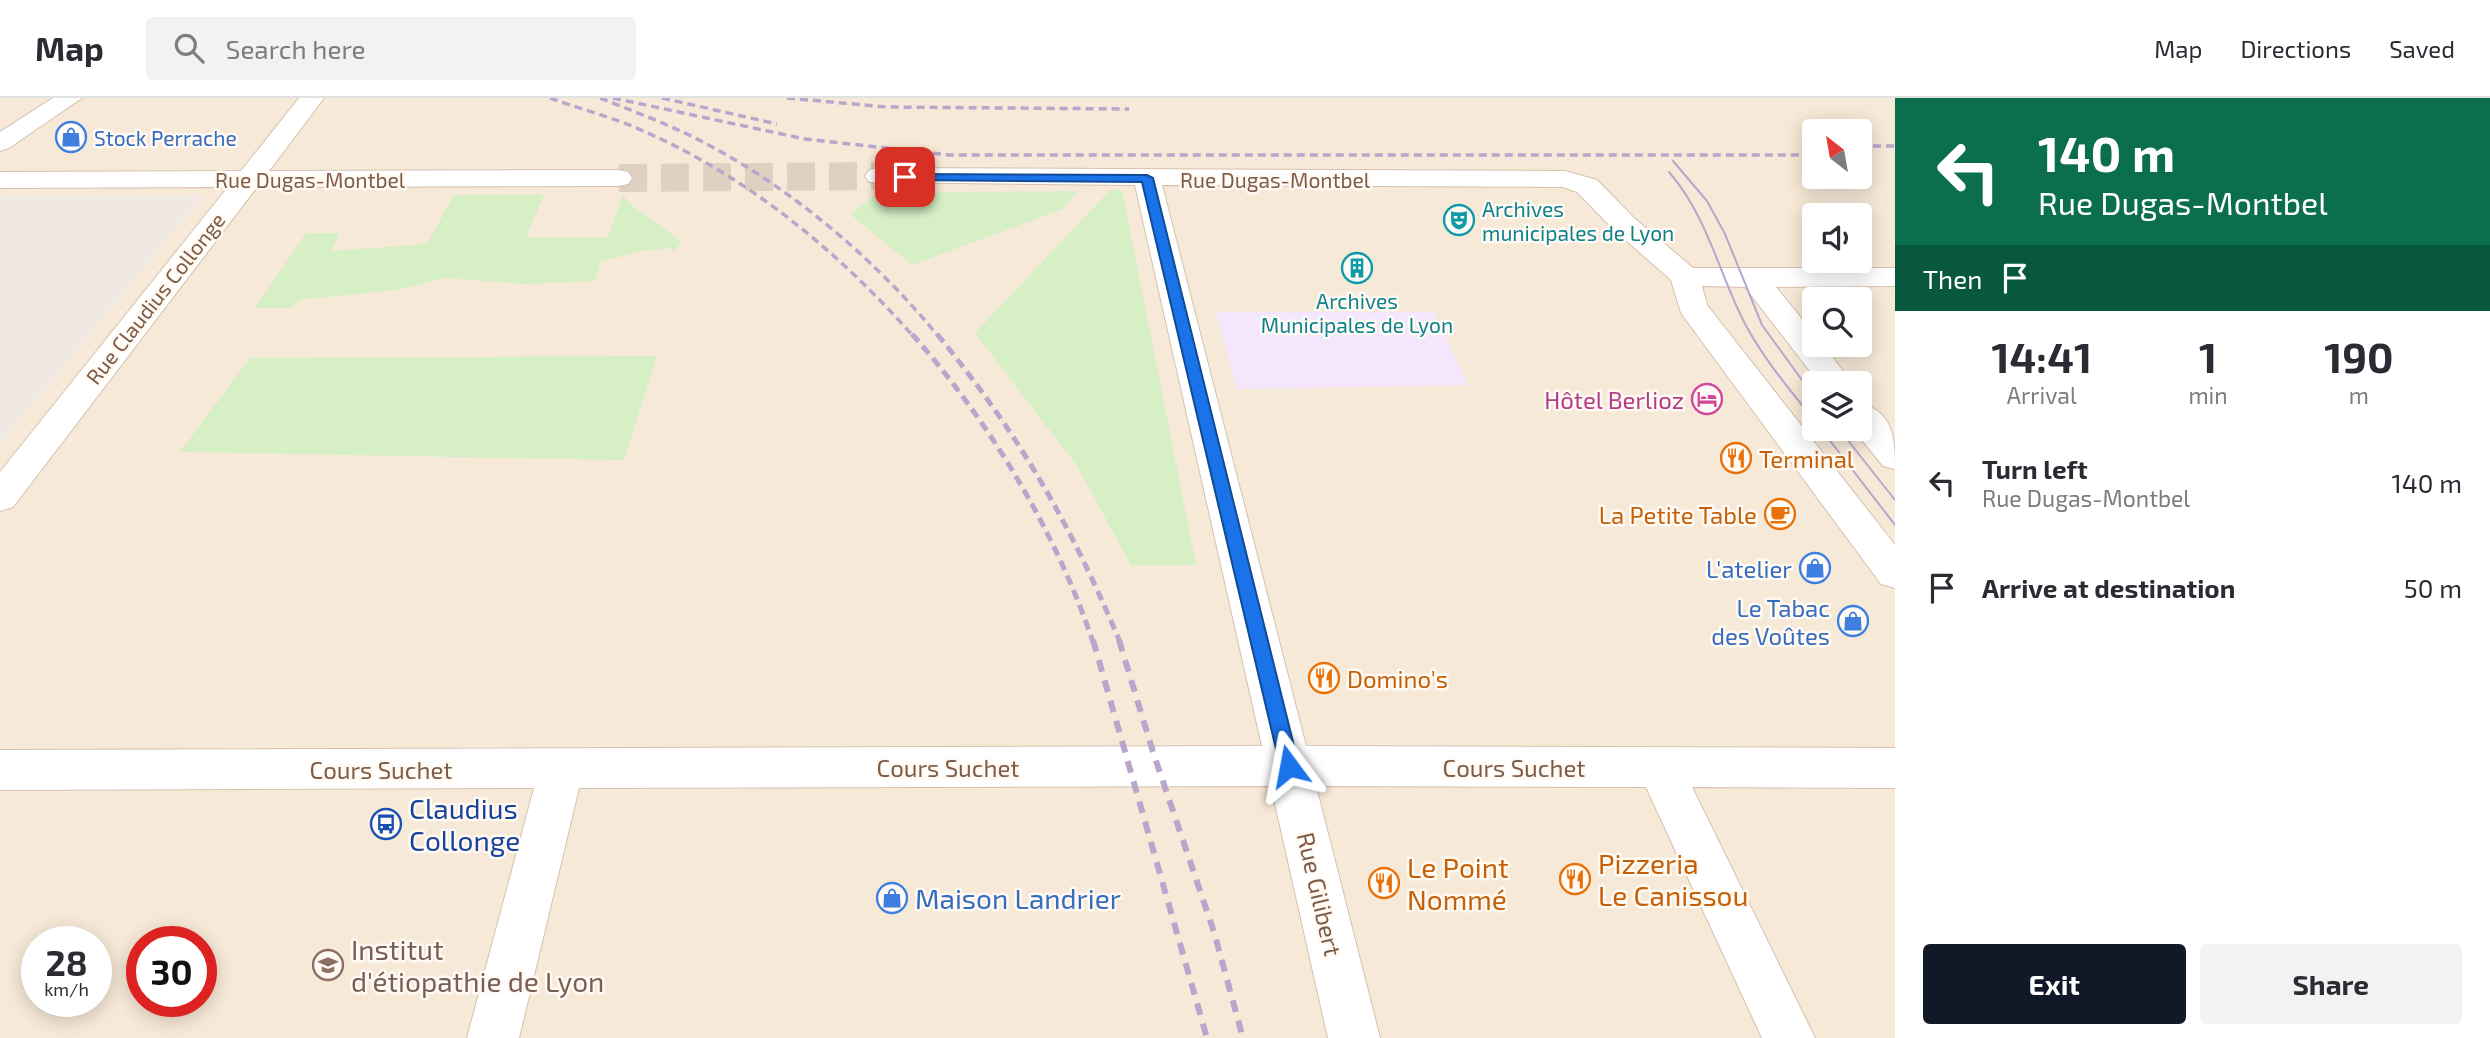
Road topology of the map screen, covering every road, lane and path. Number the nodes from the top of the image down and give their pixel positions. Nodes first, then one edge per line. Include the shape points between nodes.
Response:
1 (312, 98) edge
2 (66, 100) edge
3 (0, 143) edge
4 (878, 177) tunnel mouth
5 (619, 178) tunnel mouth
6 (1147, 178) junction
7 (0, 180) edge
8 (247, 180) junction
9 (1685, 277) junction
10 (1895, 277) edge
11 (1755, 280) junction
12 (1827, 371) edge
13 (1872, 429) edge
14 (1895, 457) edge
15 (0, 498) edge
16 (1895, 573) edge
17 (1289, 766) junction
18 (562, 768) junction
19 (1659, 768) junction
20 (1895, 768) edge
21 (0, 770) edge
22 (493, 1038) edge
23 (1354, 1038) edge
24 (1789, 1038) edge

1 - 8 street, Rue Claudius Collonge
2 - 3 street
4 - 6 street, Rue Dugas-Montbel
5 - 8 street, Rue Dugas-Montbel
6 - 9 street, Rue Dugas-Montbel via 1565,179 1587,186
6 - 17 street, Rue Gilibert
7 - 8 street, Rue Dugas-Montbel
8 - 15 street, Rue Claudius Collonge
9 - 11 street
9 - 16 street via 1692,306
10 - 11 street
11 - 12 street
13 - 14 street
17 - 18 street, Cours Suchet
17 - 19 street, Cours Suchet
17 - 23 street, Rue Gilibert
18 - 21 street, Cours Suchet
18 - 22 street
19 - 20 street, Cours Suchet
19 - 24 street

